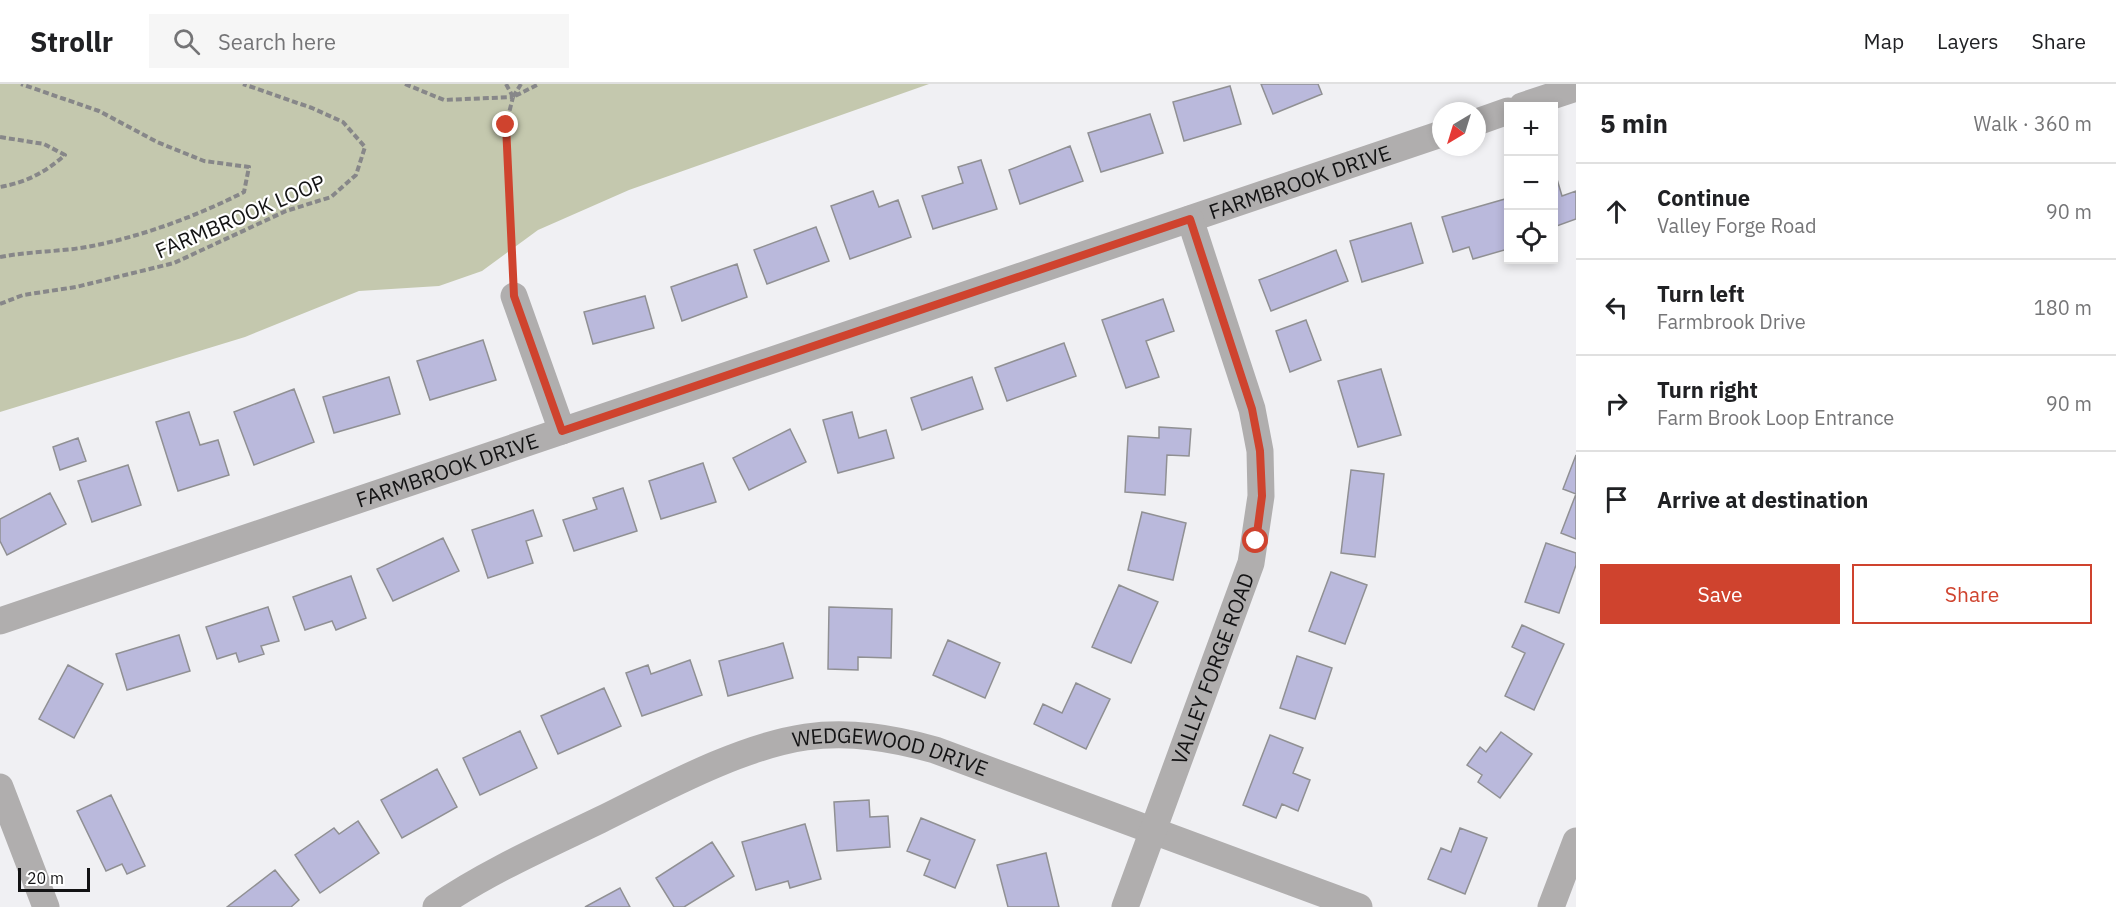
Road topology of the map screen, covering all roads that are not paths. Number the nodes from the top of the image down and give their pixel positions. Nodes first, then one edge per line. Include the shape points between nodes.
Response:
1 (1576, 88) edge
2 (1534, 102) edge
3 (1504, 113) edge
4 (1486, 119) edge
5 (1432, 137) edge
6 (1190, 219) junction
7 (514, 296) road end
8 (562, 431) junction
9 (0, 621) edge
10 (0, 787) edge
11 (1153, 831) junction
12 (1576, 841) edge
13 (445, 905) edge
14 (46, 907) edge
15 (1125, 907) edge
16 (1359, 907) edge
17 (1551, 907) edge

1 - 2 street
3 - 4 street
5 - 6 street, FARMBROOK DRIVE
6 - 8 street, FARMBROOK DRIVE
6 - 11 street, VALLEY FORGE ROAD via 1252,409 1260,451 1262,496 1251,563
7 - 8 street
8 - 9 street, FARMBROOK DRIVE
10 - 14 street
11 - 13 street, WEDGEWOOD DRIVE via 904,741 850,735 807,737 745,754 655,793 495,871
11 - 15 street, VALLEY FORGE ROAD
11 - 16 street, WEDGEWOOD DRIVE
12 - 17 street

